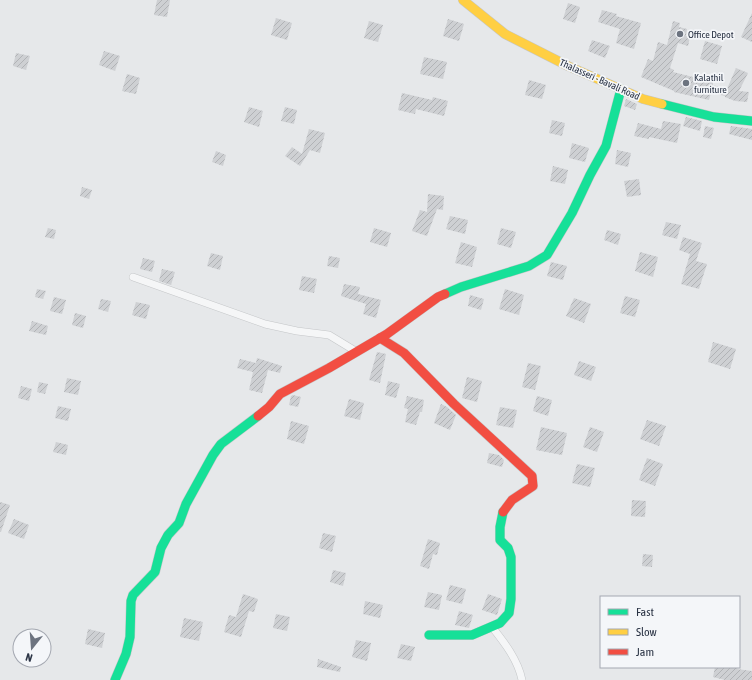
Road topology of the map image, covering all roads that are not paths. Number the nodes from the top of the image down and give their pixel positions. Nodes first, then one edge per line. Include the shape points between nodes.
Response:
1 (464, 0) edge
2 (621, 89) junction
3 (752, 121) edge
4 (133, 277) dead end
5 (380, 338) junction
6 (357, 352) junction
7 (492, 627) junction
8 (429, 635) dead end
9 (115, 680) edge
10 (522, 680) edge

1 - 2 street, Thalasseri - Bavali Road via 505,34
2 - 3 street, Thalasseri - Bavali Road via 643,99 714,117
2 - 5 street via 606,146 572,214 547,255 529,266 461,287 438,298
4 - 6 street via 265,324 329,335
5 - 6 street
5 - 7 street via 404,353 454,404 532,476 533,486 504,508 499,525 500,540 508,548 511,557 511,599 509,613
6 - 9 street via 280,394 245,428 221,444 186,504 179,523 161,548 155,572 133,595 130,636 126,654
7 - 8 street via 472,635
7 - 10 street via 504,642

